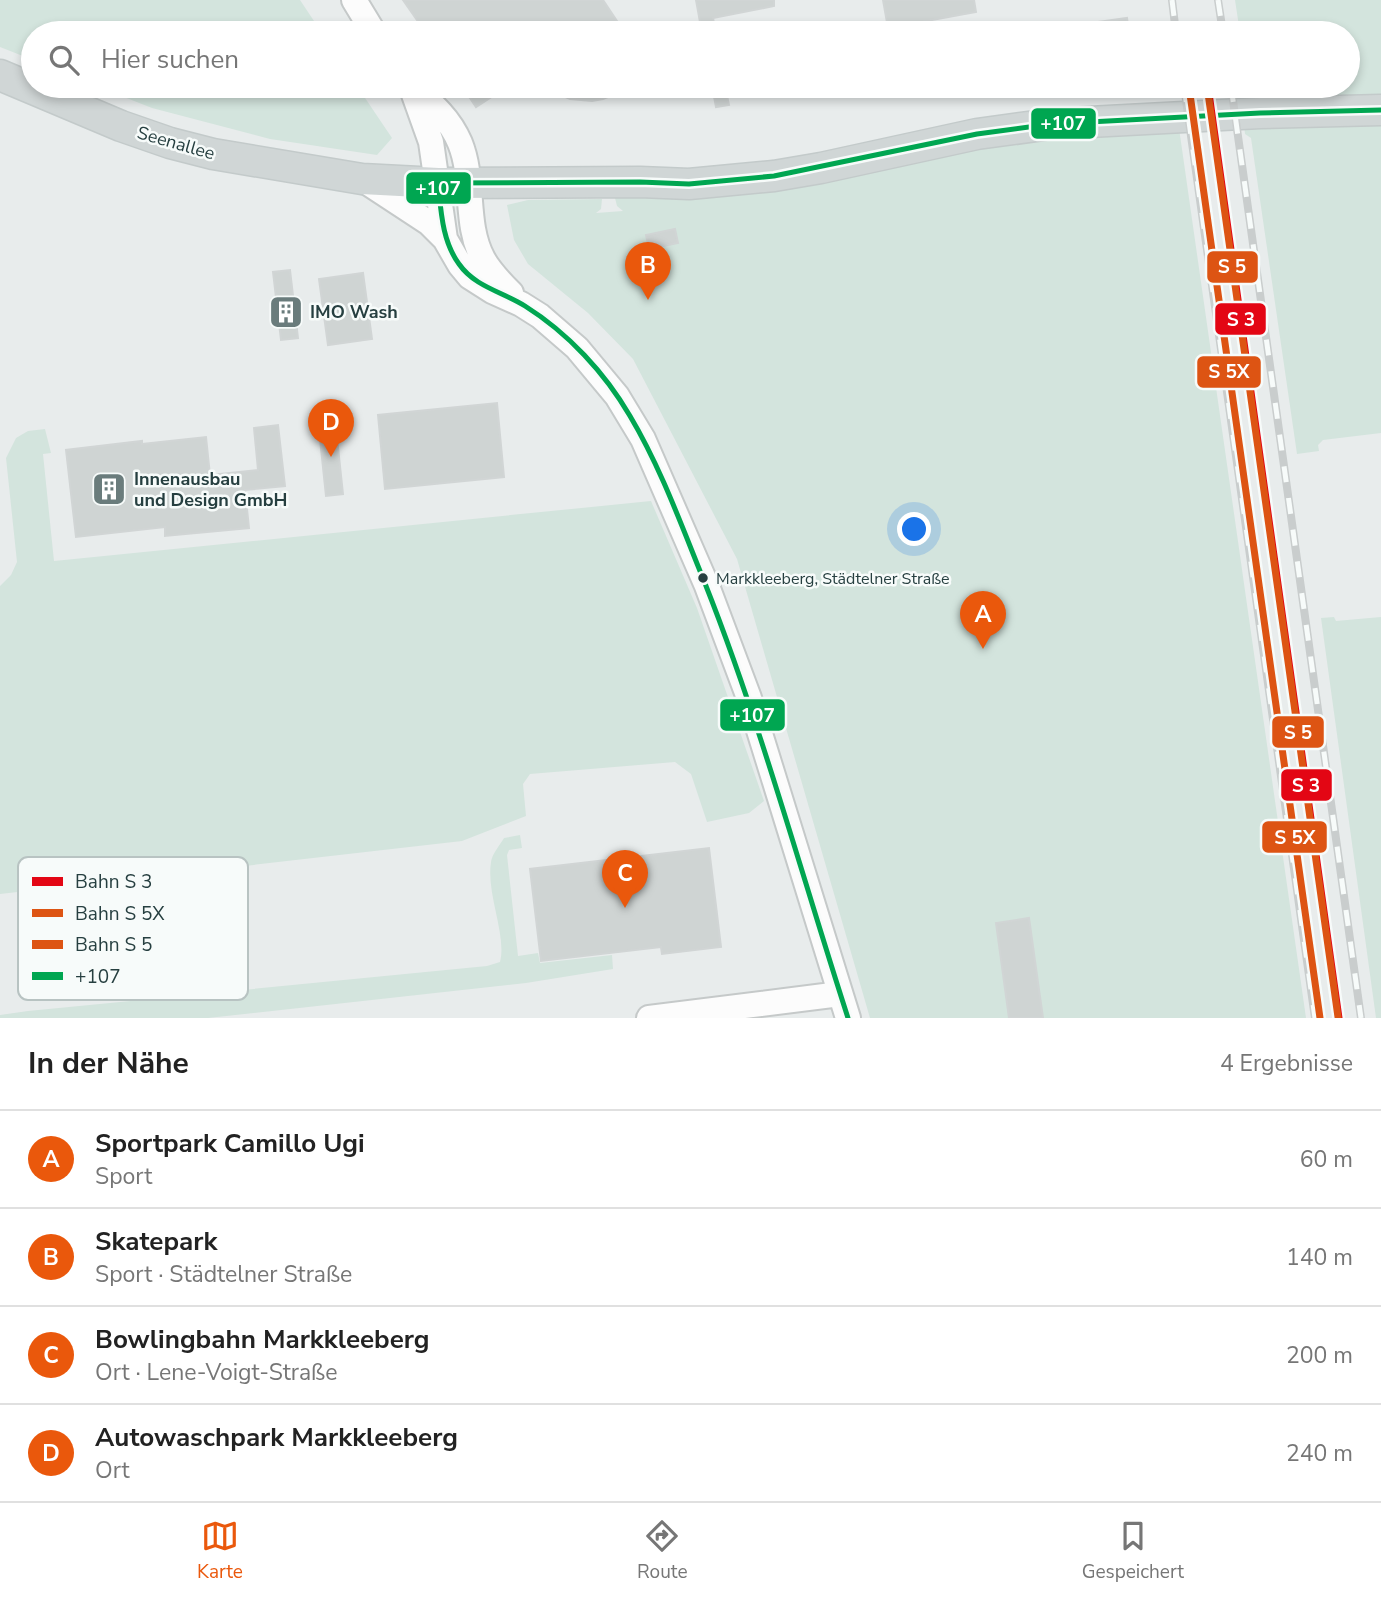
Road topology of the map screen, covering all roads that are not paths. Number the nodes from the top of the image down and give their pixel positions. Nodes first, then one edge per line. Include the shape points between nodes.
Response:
1 (354, 0) edge
2 (367, 21) edge
3 (0, 75) edge
4 (21, 84) edge
5 (55, 98) edge
6 (416, 98) edge
7 (426, 98) edge
8 (1381, 110) edge
9 (362, 178) junction
10 (438, 183) junction
11 (469, 183) junction
12 (445, 239) junction
13 (521, 304) junction
14 (840, 994) junction
15 (694, 1015) edge
16 (649, 1018) edge
17 (848, 1018) edge

1 - 2 street
3 - 4 main road, Seenallee
5 - 9 main road, Seenallee via 170,143 237,159
6 - 10 street via 432,142
7 - 11 street via 450,125 466,160
8 - 11 main road, Seenallee via 1051,124 977,134 810,170 689,184
9 - 10 main road, Seenallee
9 - 12 street, Seenallee
10 - 11 main road, Seenallee
10 - 12 street
11 - 13 street via 483,260
12 - 13 street via 470,277
13 - 14 street via 560,332 598,371 648,450 749,698
14 - 15 street
14 - 17 street
15 - 16 street

